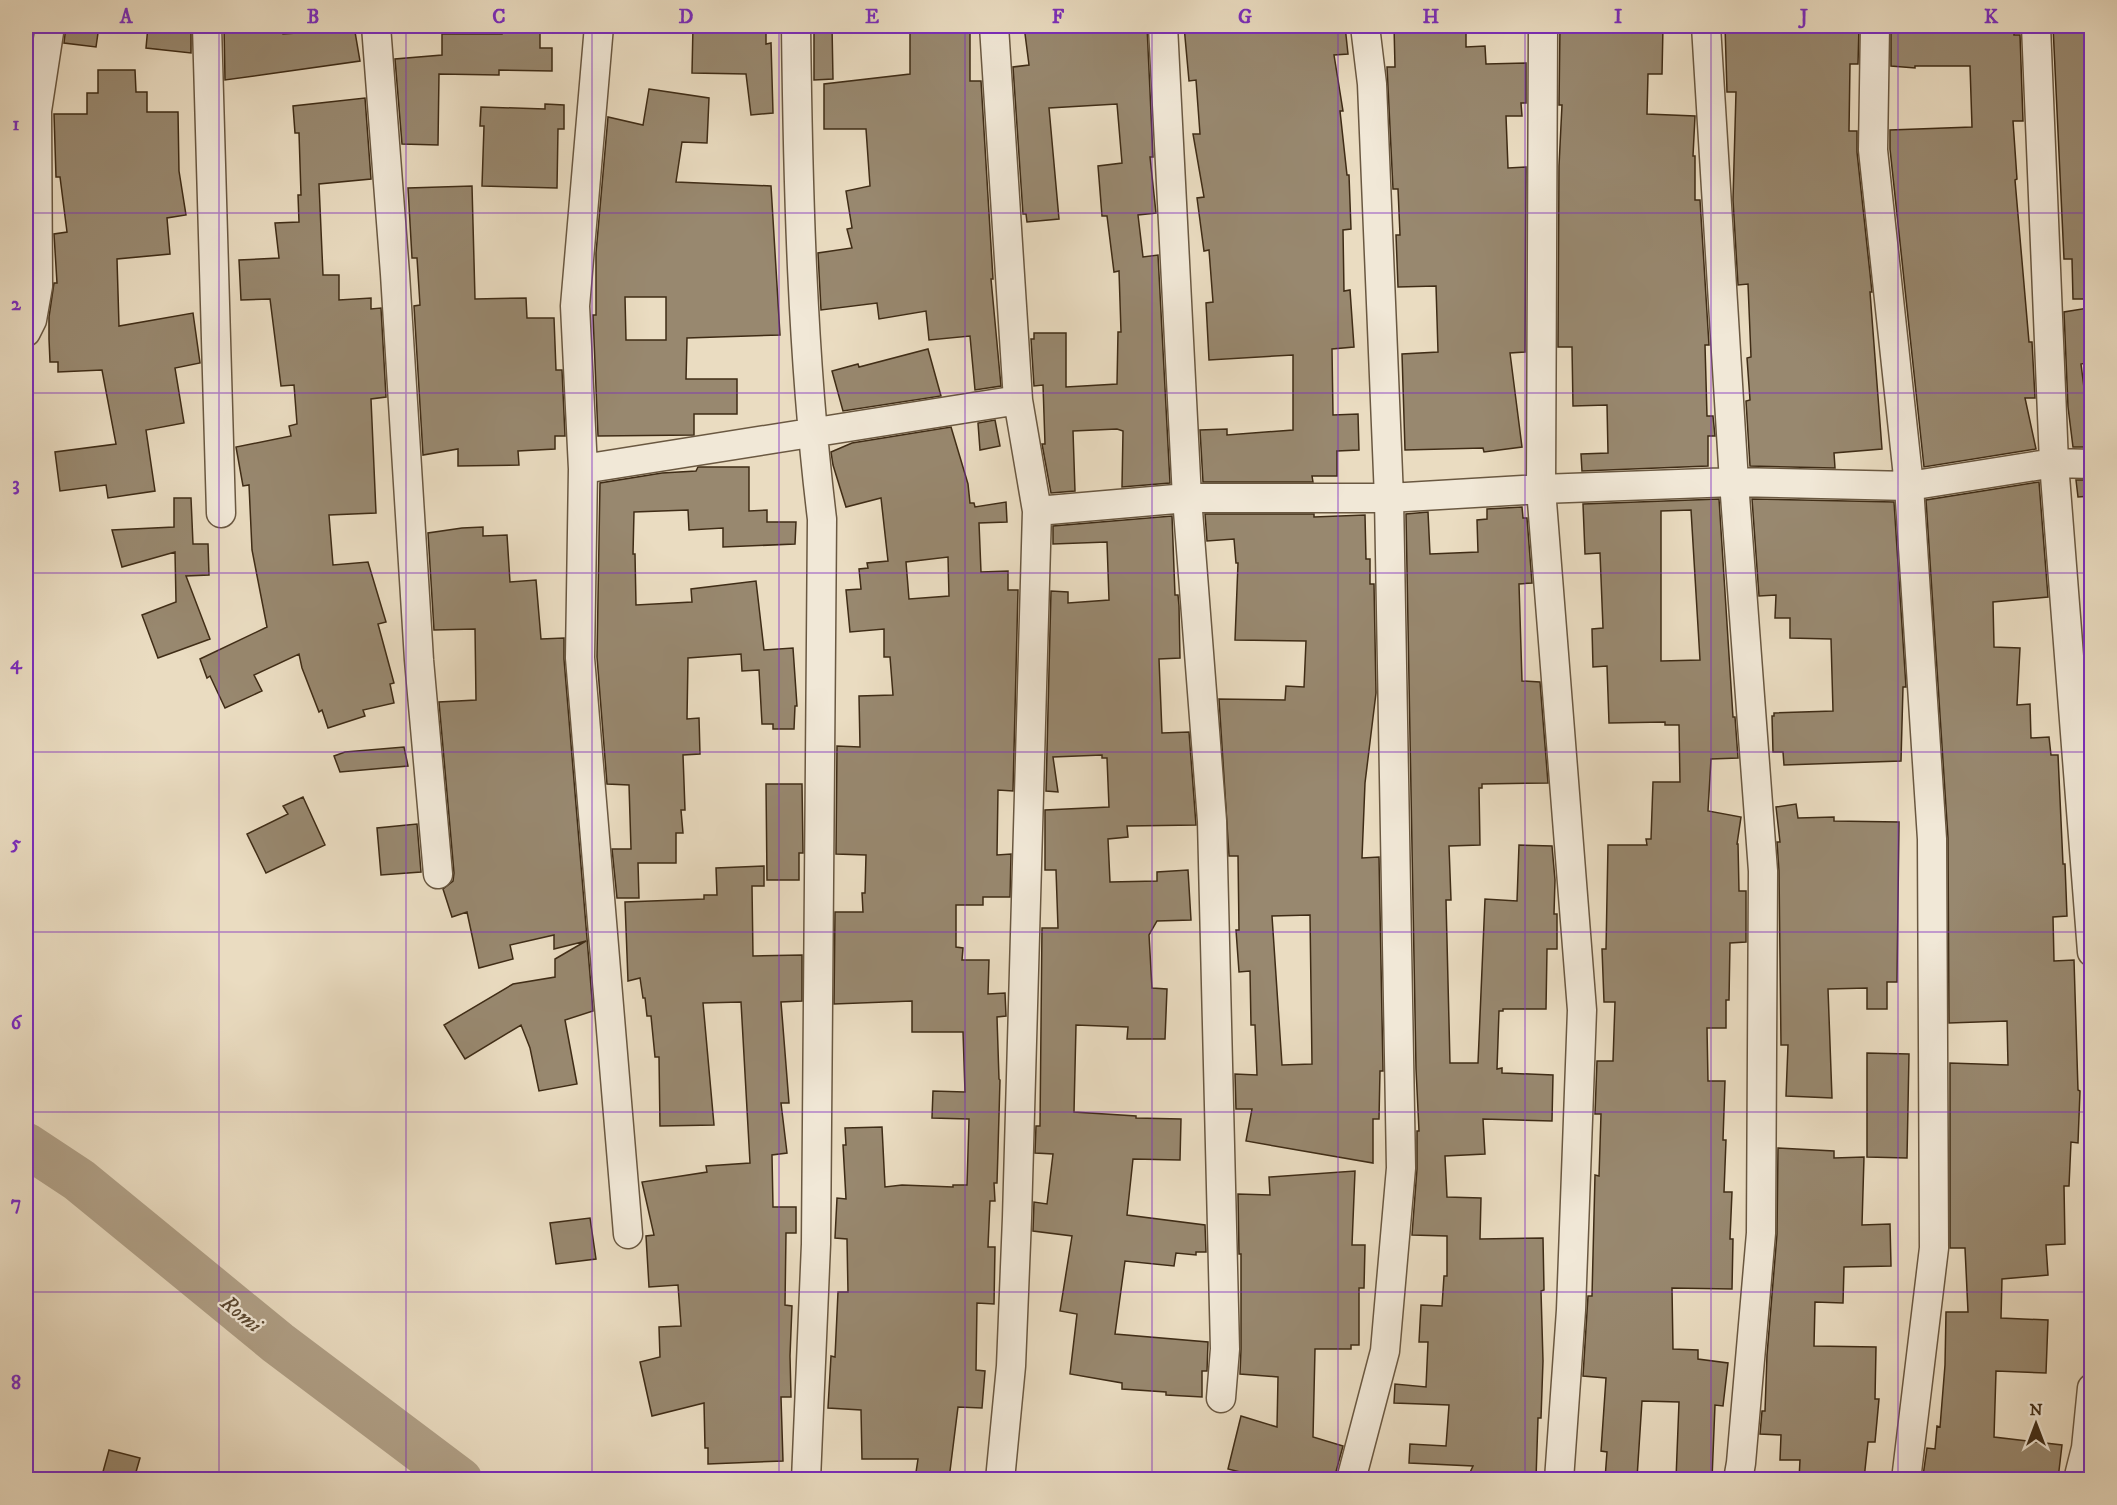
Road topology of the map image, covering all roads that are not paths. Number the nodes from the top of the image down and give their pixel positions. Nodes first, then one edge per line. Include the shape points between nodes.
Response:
1 (50, 26) edge
2 (207, 26) edge
3 (376, 26) edge
4 (599, 26) edge
5 (796, 26) edge
6 (994, 26) edge
7 (1163, 26) edge
8 (1365, 26) edge
9 (1543, 26) edge
10 (1706, 26) edge
11 (1875, 26) edge
12 (2036, 26) edge
13 (26, 332) edge
14 (1018, 400) junction
15 (812, 432) junction
16 (2054, 463) junction
17 (2091, 464) edge
18 (583, 469) junction
19 (1734, 482) junction
20 (1909, 486) junction
21 (1541, 489) junction
22 (1186, 498) junction
23 (1389, 498) junction
24 (1036, 511) junction
25 (221, 513) dead end
26 (438, 874) dead end
27 (2091, 952) edge
28 (628, 1234) dead end
29 (2091, 1388) edge
30 (1221, 1398) dead end
31 (806, 1479) edge
32 (1000, 1479) edge
33 (1351, 1479) edge
34 (1559, 1479) edge
35 (1738, 1479) edge
36 (1906, 1479) edge
37 (2078, 1479) edge

1 - 13 street via 36,111 38,286
2 - 25 street
3 - 26 street via 418,660
4 - 18 street via 575,306
5 - 15 street via 798,172
6 - 14 street
7 - 22 street
8 - 23 street via 1372,84
9 - 21 street
10 - 19 street
11 - 20 street via 1873,150
12 - 16 street
14 - 15 street
14 - 24 street
15 - 18 street
15 - 31 street via 822,531 816,1244
16 - 17 street
16 - 20 street
16 - 27 street
18 - 28 street via 579,658
19 - 20 street
19 - 21 street
19 - 35 street via 1763,871 1761,1233
20 - 36 street via 1932,839 1934,1248
21 - 23 street
21 - 34 street via 1582,1010 1571,1310
22 - 23 street
22 - 24 street
22 - 30 street via 1212,821 1225,1350
23 - 33 street via 1401,1168 1385,1351
24 - 32 street via 1017,1218 1011,1366
29 - 37 street via 2086,1448

